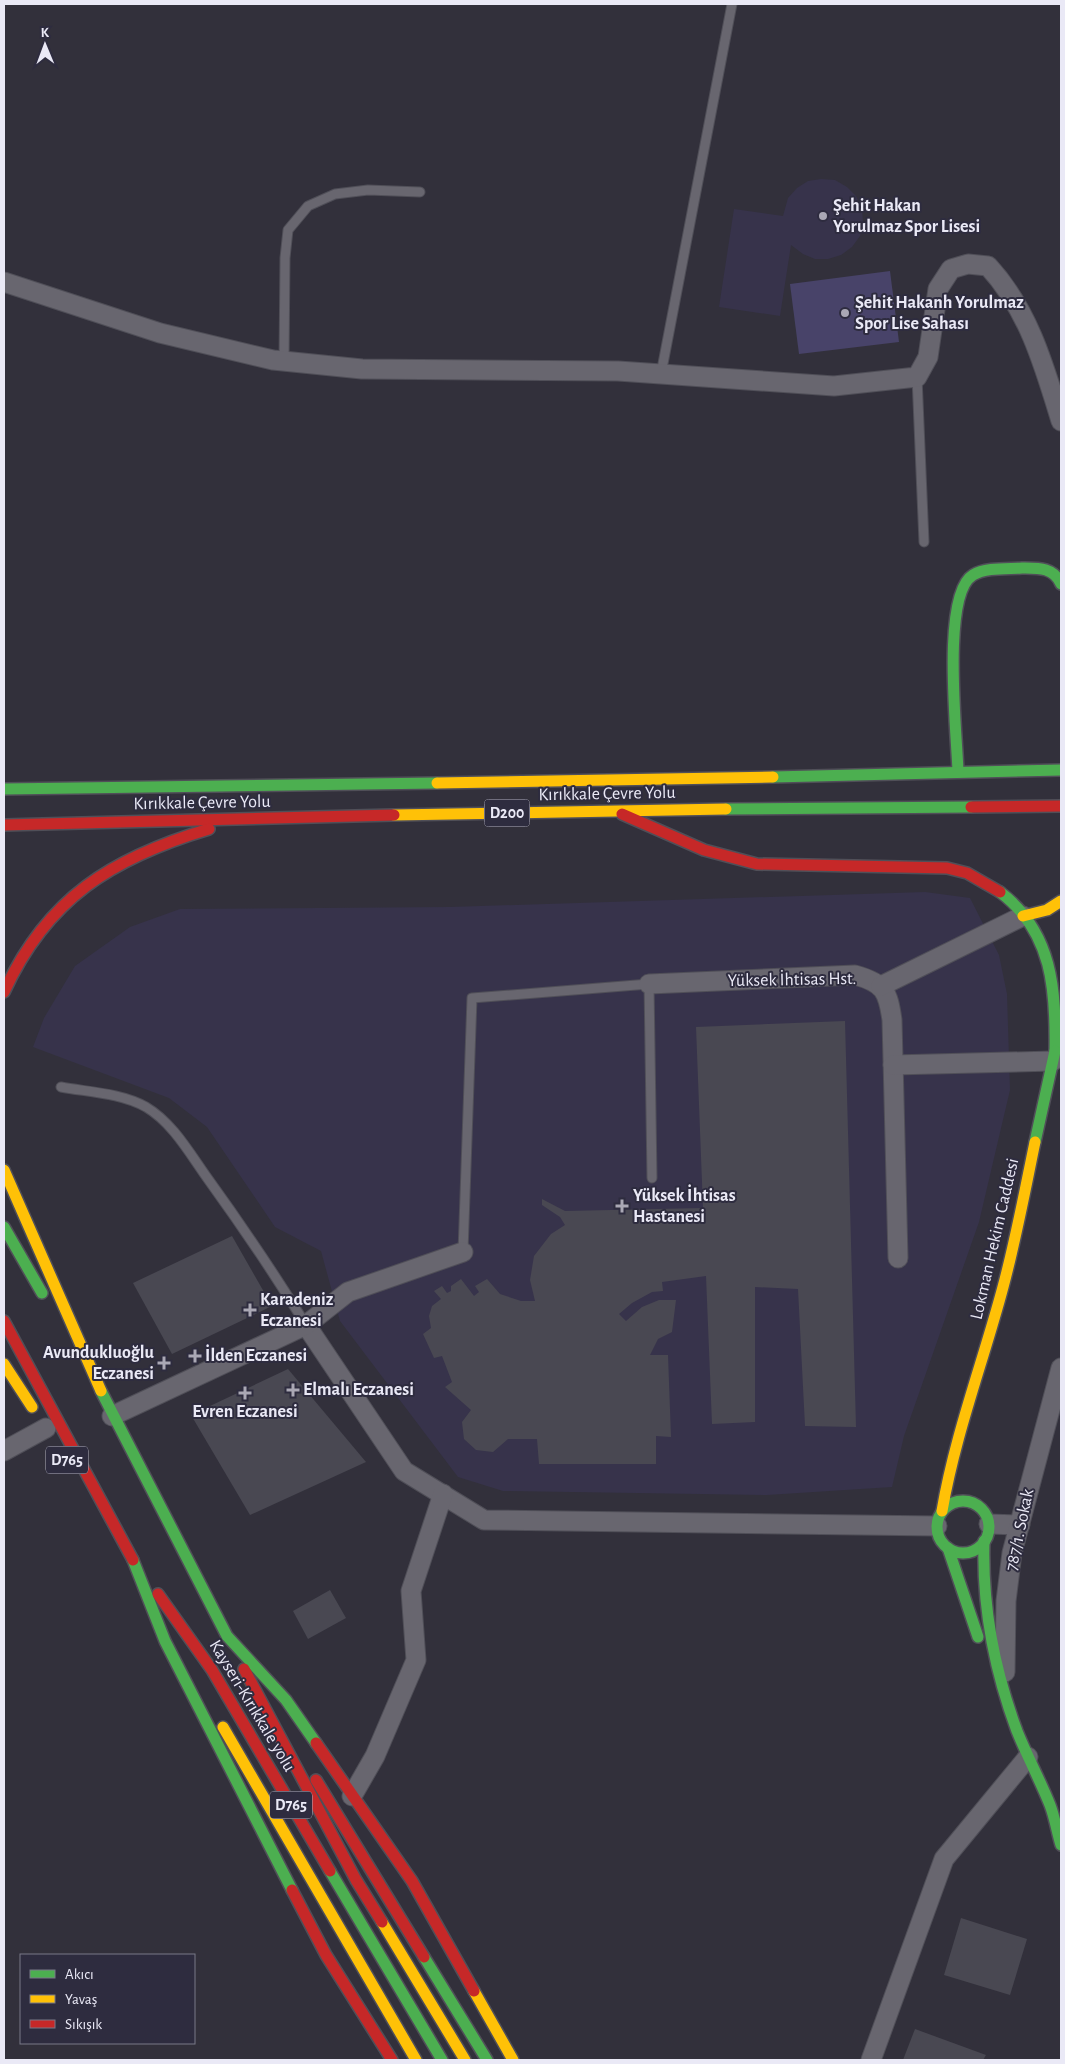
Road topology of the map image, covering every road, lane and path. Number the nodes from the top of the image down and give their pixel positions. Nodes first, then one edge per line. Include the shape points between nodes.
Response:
1 (732, 4) edge
2 (420, 192) dead end
3 (4, 282) edge
4 (284, 362) junction
5 (661, 374) junction
6 (917, 377) junction
7 (1061, 421) edge
8 (924, 542) dead end
9 (1060, 576) edge
10 (1061, 770) edge
11 (958, 772) junction
12 (4, 789) edge
13 (1061, 806) edge
14 (614, 810) junction
15 (243, 819) junction
16 (4, 825) edge
17 (1061, 901) edge
18 (1023, 916) junction
19 (649, 984) junction
20 (881, 986) junction
21 (4, 992) edge
22 (1061, 1023) edge
23 (1054, 1056) junction
24 (893, 1065) junction
25 (61, 1087) dead end
26 (4, 1170) edge
27 (652, 1178) dead end
28 (4, 1227) edge
29 (463, 1252) joint
30 (898, 1258) dead end
31 (48, 1304) dead end
32 (4, 1321) edge
33 (58, 1321) dead end
34 (306, 1325) junction
35 (4, 1364) edge
36 (1061, 1368) edge
37 (112, 1416) junction
38 (962, 1433) junction
39 (52, 1436) junction
40 (4, 1451) edge
41 (963, 1472) dead end
42 (966, 1486) dead end
43 (443, 1494) junction
44 (971, 1502) junction
45 (939, 1519) junction
46 (1020, 1525) junction
47 (987, 1533) junction
48 (948, 1548) junction
49 (131, 1556) junction
50 (227, 1636) junction
51 (165, 1641) junction
52 (997, 1673) junction
53 (1004, 1696) junction
54 (1028, 1757) junction
55 (352, 1796) junction
56 (1061, 1845) edge
57 (392, 2060) edge
58 (416, 2060) edge
59 (442, 2060) edge
60 (465, 2060) edge
61 (487, 2060) edge
62 (513, 2060) edge
63 (871, 2060) edge

1 - 5 lane
2 - 4 lane via 368,190 335,194 308,206 288,230
3 - 4 street via 160,333
4 - 5 street via 362,369
5 - 6 street via 834,386
6 - 7 street via 928,357 938,289 951,269 968,264 988,266 1008,287 1040,353
6 - 8 lane
9 - 11 main road via 1048,570 993,570 973,574 962,587 953,628
10 - 11 main road, Kırıkkale Çevre Yolu / D200
11 - 12 main road, Kırıkkale Çevre Yolu / D200 via 620,781
13 - 14 main road, Kırıkkale Çevre Yolu / D200
14 - 15 main road, Kırıkkale Çevre Yolu / D200
14 - 18 main road via 712,855 757,864 925,866 968,872 989,882
15 - 16 main road, Kırıkkale Çevre Yolu / D200
15 - 21 main road via 140,853 68,899 28,943
17 - 18 main road via 1047,910
18 - 20 street
18 - 23 main road via 1037,932 1051,975
19 - 20 street, Yüksek İhtisas Hst. via 855,975 874,980
19 - 27 lane
19 - 29 lane via 472,998
20 - 24 street, Yüksek İhtisas Hst. via 890,1002
22 - 23 main road, Lokman Hekim Caddesi
23 - 24 street
23 - 38 main road, Lokman Hekim Caddesi via 1004,1285
24 - 30 street, Yüksek İhtisas Hst.
25 - 34 lane via 119,1097 145,1106 162,1118 272,1269
26 - 37 main road
28 - 31 main road
29 - 34 street via 348,1292
32 - 49 main road
33 - 37 main road
34 - 37 street
34 - 43 street via 404,1471
35 - 39 main road, D765
36 - 46 street, 787/1. Sokak
37 - 50 main road
38 - 41 main road
38 - 45 main road via 950,1466
39 - 40 street
39 - 49 main road, D765
42 - 44 main road
43 - 45 street via 484,1520
43 - 55 street via 411,1591 416,1660 375,1756
44 - 45 main road via 954,1502
44 - 47 main road via 985,1512
45 - 48 main road via 942,1542
46 - 47 street
46 - 53 street, 787/1. Sokak via 1012,1553 1006,1601
47 - 48 main road via 974,1550 965,1553
47 - 52 main road via 982,1571 984,1605
48 - 52 main road via 977,1635
49 - 51 main road
49 - 59 main road, Kayseri-Kırıkkale yolu / D765 via 212,1670
50 - 55 main road via 286,1700
50 - 60 main road, Kayseri-Kırıkkale yolu / D765 via 356,1880
50 - 61 main road
51 - 57 main road via 326,1955
51 - 58 main road via 215,1714
52 - 53 main road
53 - 54 main road
54 - 56 main road via 1050,1805
54 - 63 street via 944,1858
55 - 62 main road via 412,1881

